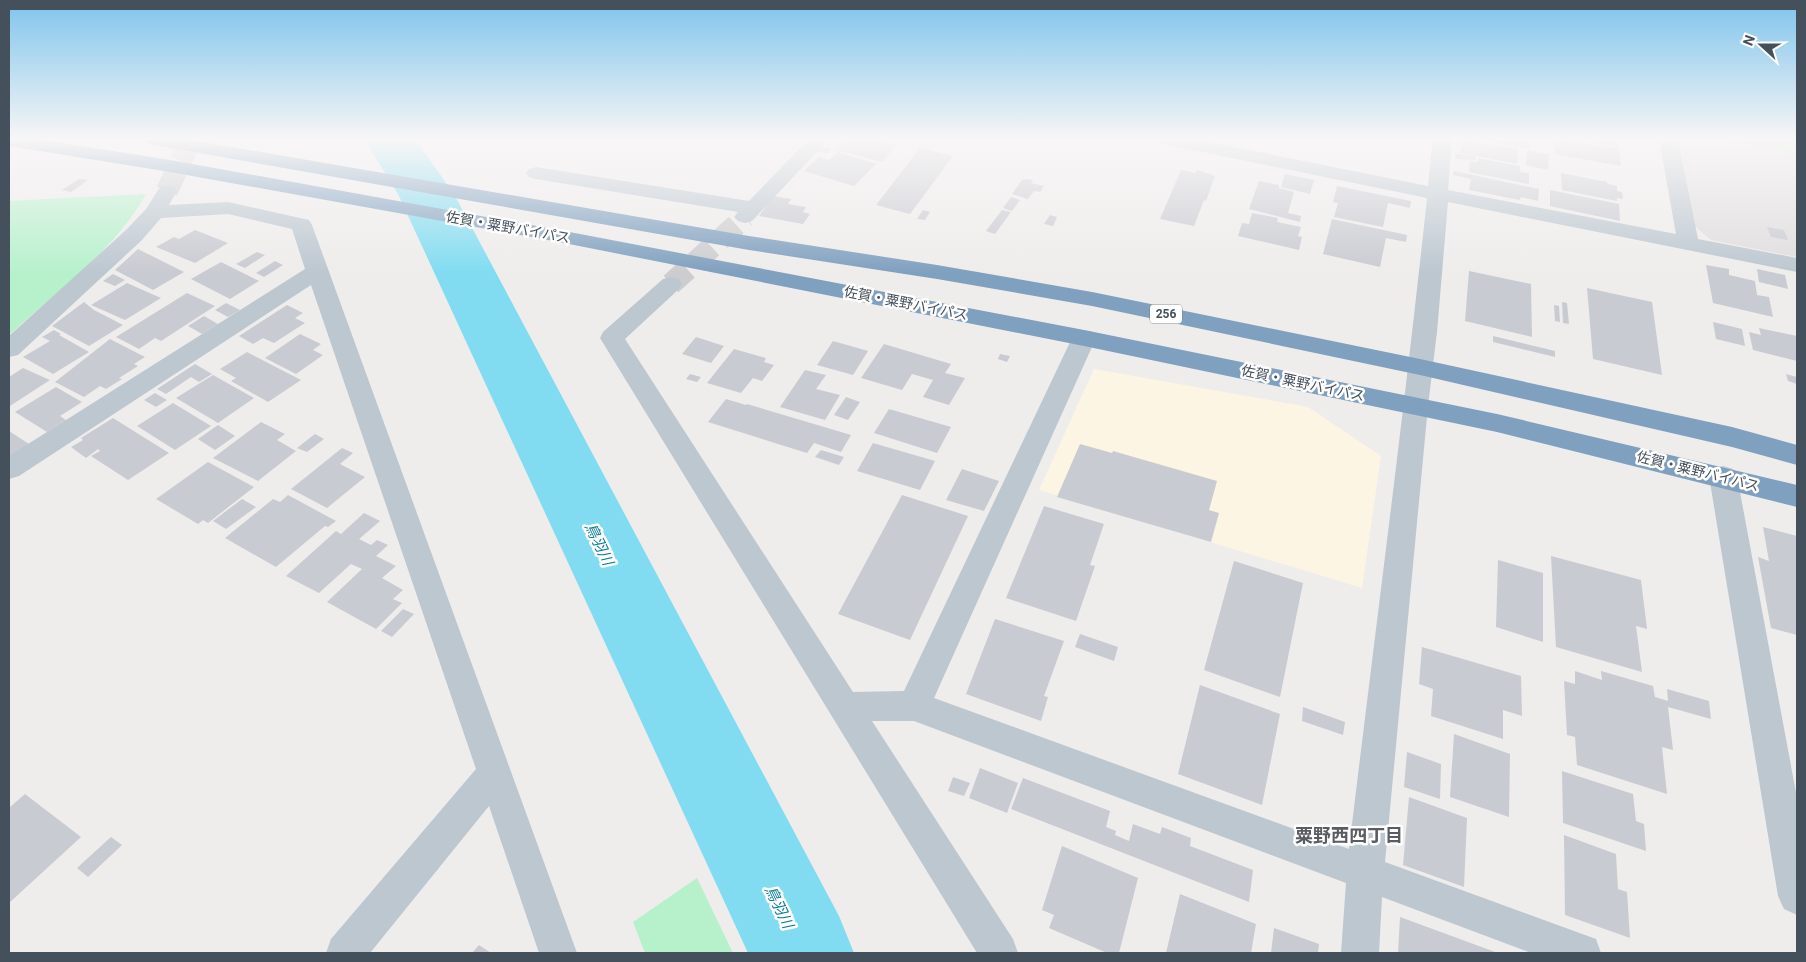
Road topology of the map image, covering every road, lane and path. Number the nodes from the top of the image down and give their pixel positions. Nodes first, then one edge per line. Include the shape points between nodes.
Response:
1 (260, 184) edge
2 (416, 184) edge
3 (590, 184) edge
4 (776, 184) edge
5 (1389, 184) edge
6 (1439, 184) edge
7 (1677, 184) edge
8 (1438, 194) junction
9 (1688, 242) junction
10 (1797, 264) edge
11 (316, 272) junction
12 (671, 284) tunnel mouth
13 (1084, 338) junction
14 (9, 349) edge
15 (1420, 367) junction
16 (1415, 406) junction
17 (1797, 454) edge
18 (9, 469) edge
19 (1722, 476) junction
20 (1797, 496) edge
21 (914, 706) junction
22 (843, 707) junction
23 (494, 773) junction
24 (1365, 873) junction
25 (1797, 896) edge
26 (345, 953) edge
27 (558, 953) edge
28 (999, 953) edge
29 (1360, 953) edge
30 (1582, 953) edge

1 - 13 highway, 佐賀・粟野バイパス via 559,236
2 - 15 highway, 佐賀・粟野バイパス / 256 via 1092,299
3 - 4 street via 749,213
5 - 8 street
6 - 8 street
7 - 9 street
8 - 9 street
8 - 15 street
9 - 10 street
11 - 14 street via 301,224 228,208 161,201 134,235
11 - 18 street
11 - 23 street
12 - 22 street via 612,338
13 - 16 highway, 佐賀・粟野バイパス
13 - 21 street
15 - 16 street
15 - 17 highway, 佐賀・粟野バイパス / 256
16 - 19 highway, 佐賀・粟野バイパス
16 - 24 street
19 - 20 highway, 佐賀・粟野バイパス
19 - 25 street
21 - 22 street
21 - 24 street
22 - 28 street
23 - 26 street
23 - 27 street
24 - 29 street
24 - 30 street

